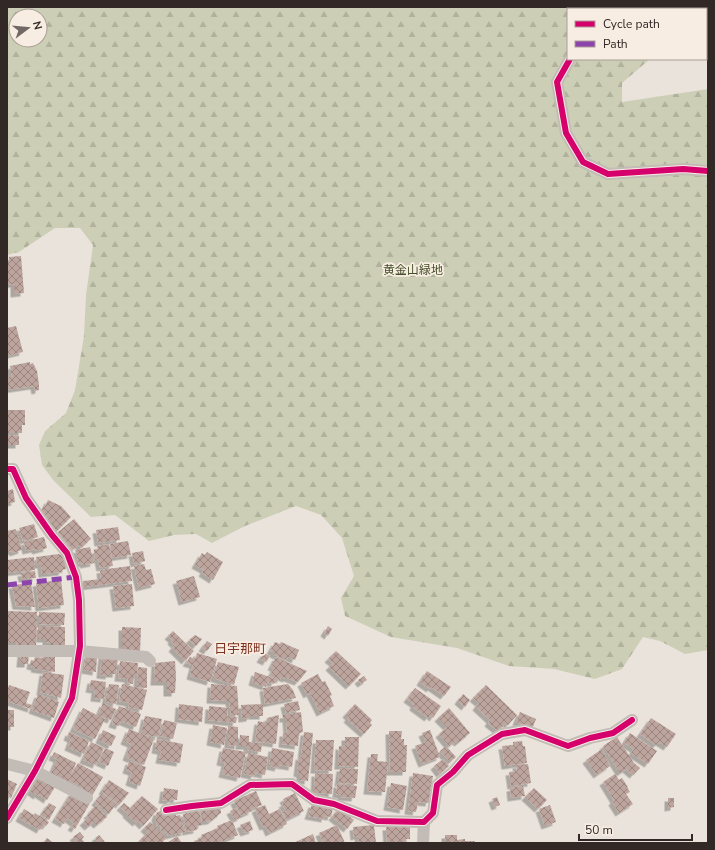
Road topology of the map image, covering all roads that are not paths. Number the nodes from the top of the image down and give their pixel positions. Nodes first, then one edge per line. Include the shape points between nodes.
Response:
1 (569, 60) edge
2 (708, 171) edge
3 (7, 469) edge
4 (7, 651) edge
5 (79, 651) junction
6 (150, 661) dead end
7 (632, 720) dead end
8 (7, 764) edge
9 (35, 771) junction
10 (88, 798) dead end
11 (166, 810) dead end
12 (7, 818) edge
13 (424, 822) junction
14 (423, 843) edge

1 - 2 street via 557,82 566,133 583,162 608,174 683,169
3 - 5 street via 13,469 26,498 67,553 76,577 79,600
4 - 5 street
5 - 6 street via 146,657
5 - 9 street via 72,698
7 - 13 street via 613,733 568,746 525,730 502,734 468,755 437,785 432,813
8 - 9 street
9 - 10 street
9 - 12 street
11 - 13 street via 221,803 250,785 292,784 314,800 334,804 377,821
13 - 14 street

